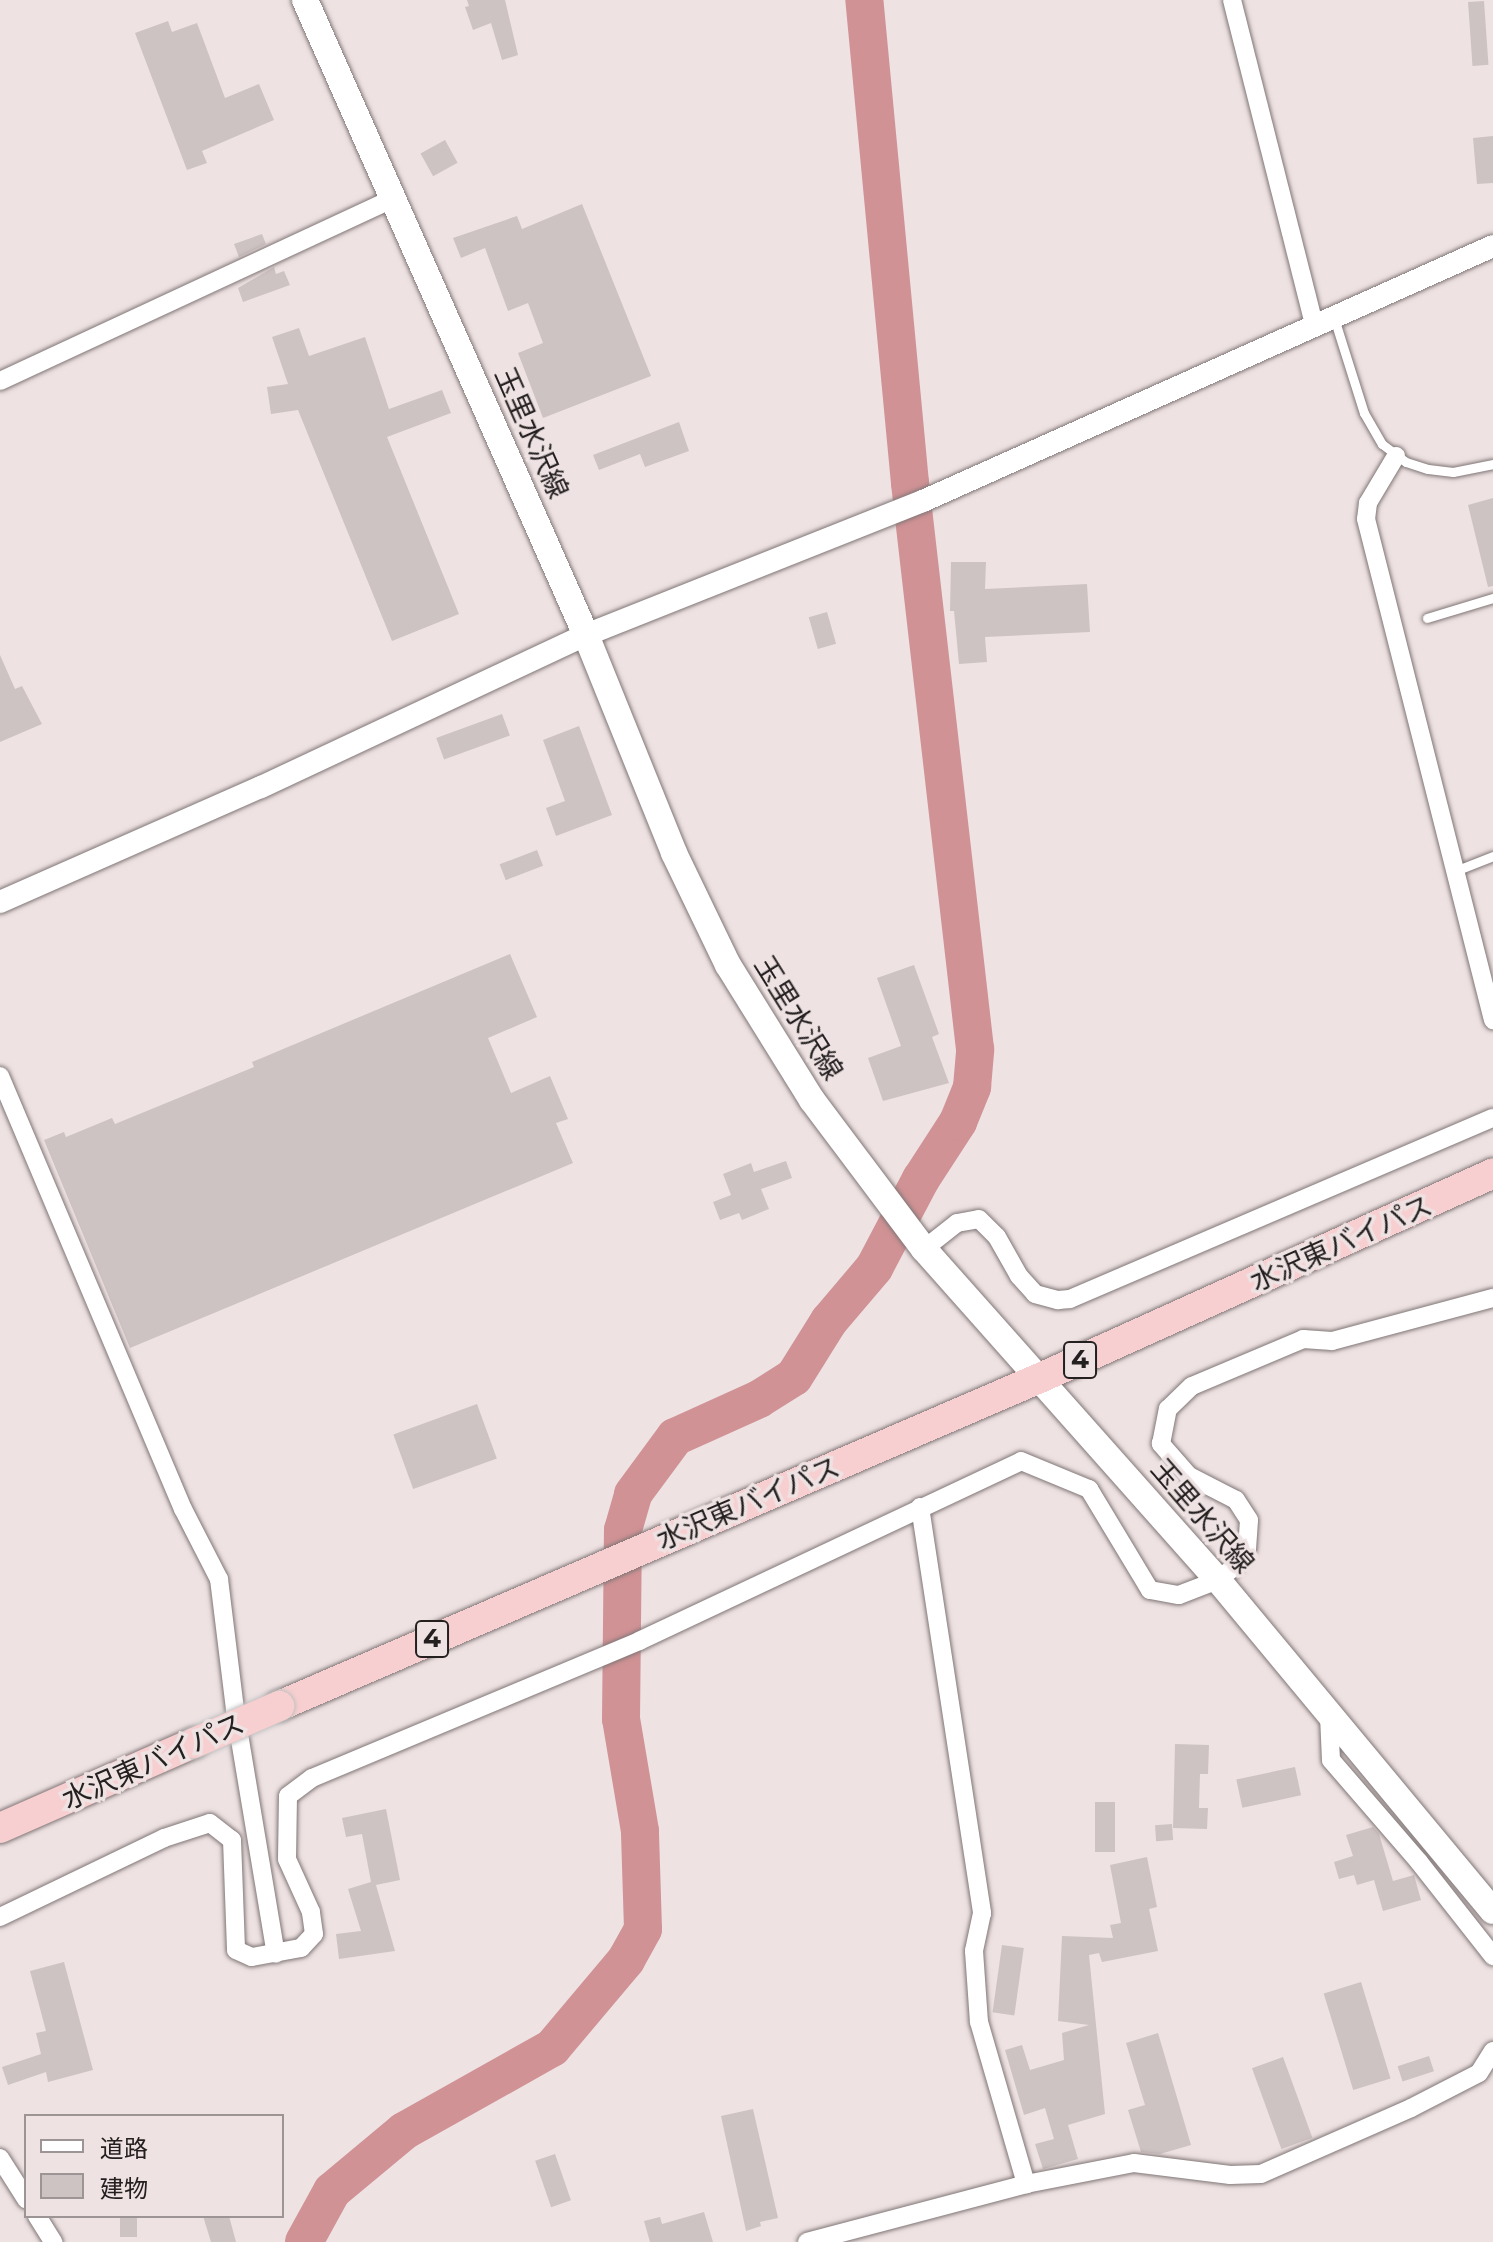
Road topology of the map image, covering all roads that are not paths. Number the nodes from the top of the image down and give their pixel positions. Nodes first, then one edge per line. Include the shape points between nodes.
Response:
1 (305, 0) edge
2 (1232, 0) edge
3 (394, 198) junction
4 (1493, 246) edge
5 (1325, 322) junction
6 (0, 381) edge
7 (1396, 456) junction
8 (1493, 464) edge
9 (1493, 598) edge
10 (1427, 618) dead end
11 (586, 635) junction
12 (1493, 856) edge
13 (1454, 871) junction
14 (0, 902) edge
15 (1493, 1020) edge
16 (0, 1076) edge
17 (1493, 1118) edge
18 (1493, 1173) edge
19 (924, 1249) junction
20 (1493, 1298) edge
21 (1040, 1378) junction
22 (920, 1507) junction
23 (1218, 1580) junction
24 (1329, 1715) junction
25 (0, 1828) edge
26 (1493, 1911) edge
27 (0, 1917) edge
28 (276, 1954) junction
29 (1493, 1956) edge
30 (1493, 2051) edge
31 (0, 2158) edge
32 (1026, 2184) junction
33 (24, 2196) edge
34 (38, 2218) edge
35 (53, 2242) edge
36 (807, 2242) edge

1 - 3 main road, 玉里水沢線
2 - 5 street
3 - 6 street
3 - 11 main road, 玉里水沢線
4 - 5 street
5 - 7 lane via 1367,421
5 - 11 street via 923,501
7 - 8 lane via 1453,472
7 - 13 street via 1368,503 1366,519
9 - 10 lane
11 - 14 street
11 - 19 main road, 玉里水沢線 via 674,853 728,965 812,1100
12 - 13 lane
13 - 15 street
16 - 28 street via 183,1509 219,1579
17 - 19 street via 1070,1299 1035,1294 979,1219 957,1223
18 - 21 highway, 水沢東バイパス / 4
19 - 21 main road, 玉里水沢線
20 - 23 street via 1332,1341 1303,1339 1192,1386 1168,1409 1161,1444 1189,1476 1236,1500 1249,1520 1247,1549
21 - 23 main road, 玉里水沢線
21 - 25 highway, 水沢東バイパス / 4, bridge
22 - 23 street via 1021,1461 1089,1489 1150,1590 1179,1595
22 - 28 street via 639,1641 312,1778 288,1796 287,1859 311,1912 314,1934 301,1948
22 - 32 street via 982,1913 974,1951 979,2022
23 - 24 main road, 玉里水沢線
24 - 26 main road, 玉里水沢線
24 - 29 street via 1331,1760
27 - 28 street via 164,1838 210,1823 232,1840 236,1950 252,1957
30 - 32 street via 1479,2073 1261,2174 1134,2163
31 - 33 street
32 - 36 street
34 - 35 street

